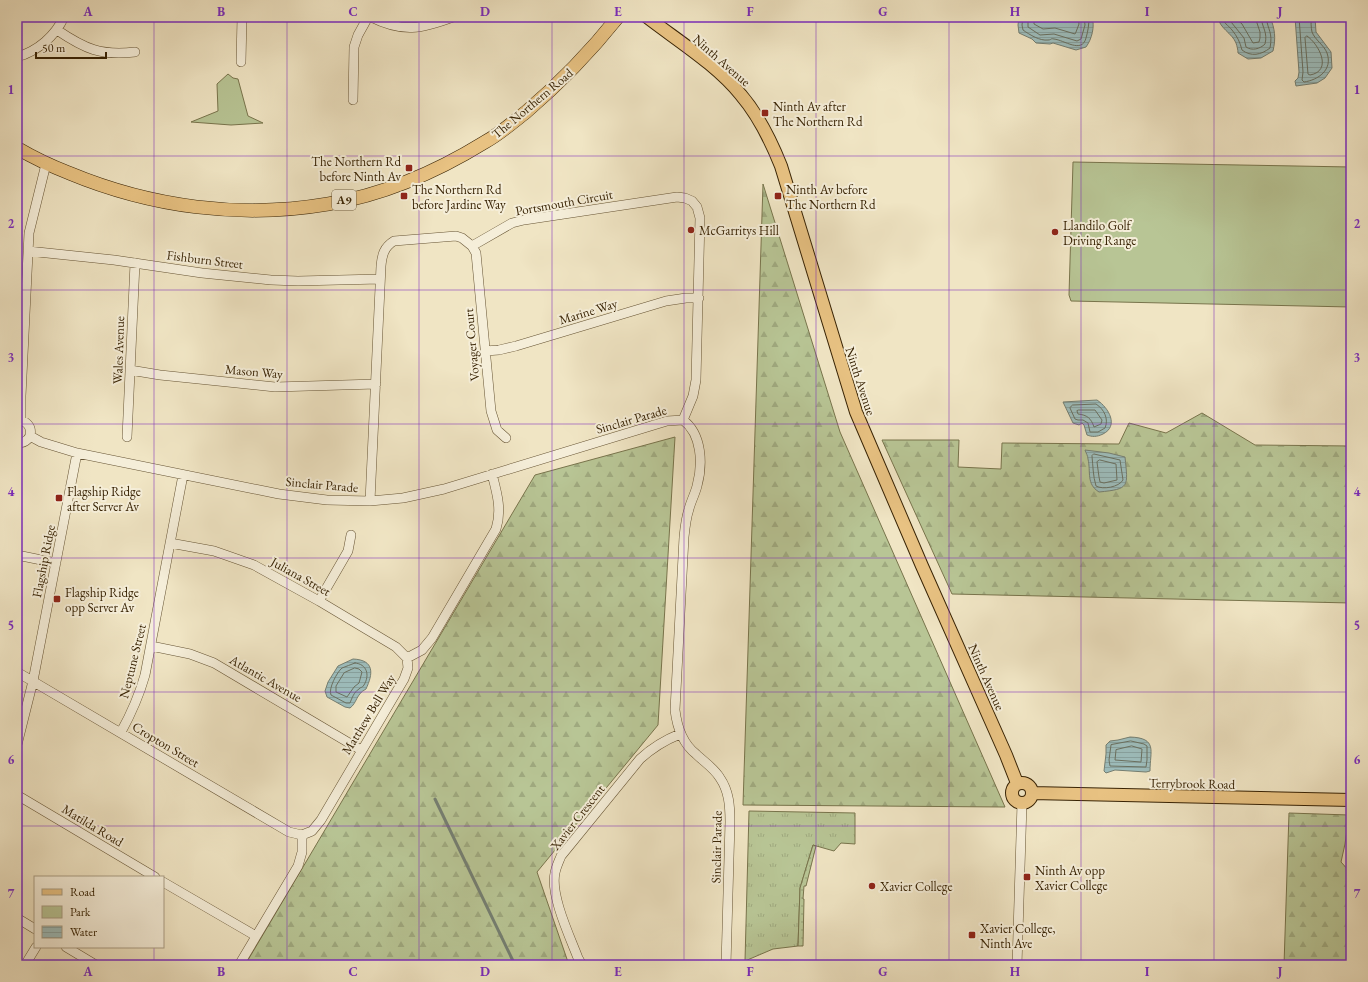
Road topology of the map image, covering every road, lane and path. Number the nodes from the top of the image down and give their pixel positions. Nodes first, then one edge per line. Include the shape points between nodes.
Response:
1 (64, 17) edge
2 (242, 17) edge
3 (368, 17) edge
4 (371, 17) edge
5 (453, 17) edge
6 (618, 17) edge
7 (648, 17) edge
8 (57, 30) junction
9 (135, 52) dead end
10 (17, 57) edge
11 (240, 62) dead end
12 (353, 100) dead end
13 (17, 148) edge
14 (46, 164) junction
15 (472, 246) junction
16 (28, 251) junction
17 (135, 263) junction
18 (380, 279) junction
19 (699, 298) junction
20 (20, 330) edge
21 (485, 351) junction
22 (130, 370) junction
23 (376, 384) junction
24 (19, 420) edge
25 (683, 420) junction
26 (30, 436) junction
27 (127, 437) dead end
28 (506, 438) dead end
29 (17, 443) edge
30 (77, 453) junction
31 (492, 474) junction
32 (183, 475) junction
33 (370, 501) junction
34 (351, 535) dead end
35 (170, 543) junction
36 (17, 555) edge
37 (56, 563) junction
38 (319, 601) junction
39 (151, 646) junction
40 (407, 658) junction
41 (17, 672) edge
42 (33, 681) junction
43 (121, 732) junction
44 (680, 734) junction
45 (17, 745) edge
46 (361, 750) junction
47 (1017, 783) junction
48 (1032, 793) junction
49 (17, 795) edge
50 (1351, 800) edge
51 (1022, 803) junction
52 (302, 835) junction
53 (153, 876) edge
54 (164, 883) edge
55 (17, 918) edge
56 (34, 928) edge
57 (256, 936) junction
58 (35, 948) edge
59 (68, 948) edge
60 (24, 965) edge
61 (96, 965) edge
62 (239, 965) edge
63 (582, 965) edge
64 (726, 965) edge
65 (1017, 965) edge

1 - 8 street
2 - 11 street
3 - 12 street via 354,47
4 - 5 street via 392,26 410,28
6 - 14 highway, The Northern Road / A9 via 558,84 486,142 424,174 357,197 329,204 283,209 196,207 131,195 95,184
7 - 47 main road, Ninth Avenue via 733,86 753,110 773,146 856,412
8 - 9 street via 75,42 96,51 114,54
8 - 10 street via 40,46
13 - 14 highway, The Northern Road / A9
14 - 16 street via 29,232
15 - 18 street via 456,236 394,240 383,252
15 - 19 street, Portsmouth Circuit via 512,223 524,220 677,197 685,198 695,204 700,212
15 - 21 street, Voyager Court via 476,253
16 - 17 street, Fishburn Street
16 - 20 street
17 - 18 street, Fishburn Street via 271,280
17 - 22 street, Wales Avenue
18 - 23 street
19 - 21 street, Marine Way via 666,301 516,346
19 - 25 street, Portsmouth Circuit via 695,387
20 - 24 street
21 - 28 street, Voyager Court via 491,411 497,430
22 - 23 street, Mason Way via 275,387
22 - 27 street, Wales Avenue
23 - 33 street
24 - 26 street via 28,423
25 - 31 street, Sinclair Parade via 667,421
25 - 44 street, Sinclair Parade via 693,429 701,466 684,537 675,710
26 - 29 street via 25,442
26 - 30 street, Sinclair Parade
30 - 32 street, Sinclair Parade
30 - 37 street, Flagship Ridge
31 - 33 street, Sinclair Parade via 422,494
31 - 40 street via 499,505 496,530 432,638 422,650
32 - 33 street, Sinclair Parade via 306,498
32 - 35 street, Neptune Street
34 - 38 street via 348,552
35 - 38 street, Juliana Street via 214,551 254,565
35 - 39 street, Neptune Street
36 - 37 street
37 - 42 street, Flagship Ridge
38 - 40 street, Juliana Street via 396,648
39 - 43 street, Neptune Street via 140,692
39 - 46 street, Atlantic Avenue via 190,654 214,663
40 - 46 street, Matthew Bell Way via 407,674
41 - 42 street, Cropton Street
42 - 43 street, Cropton Street
42 - 45 street, Flagship Ridge
43 - 52 street, Cropton Street via 289,832
44 - 63 street, Xavier Crescent via 660,742 640,759 557,864 554,891
44 - 64 street, Sinclair Parade via 694,753 720,777 728,796 730,822
46 - 52 street, Matthew Bell Way via 321,820 312,831
47 - 48 main road via 1026,783 1031,787
47 - 51 main road via 1012,788 1012,795 1015,801
48 - 50 main road, Terrybrook Road
48 - 51 main road via 1027,801
49 - 53 street, Matilda Road
51 - 65 street
52 - 57 street via 302,852 298,866
54 - 57 street
55 - 56 street
57 - 62 street
58 - 60 street
59 - 61 street

